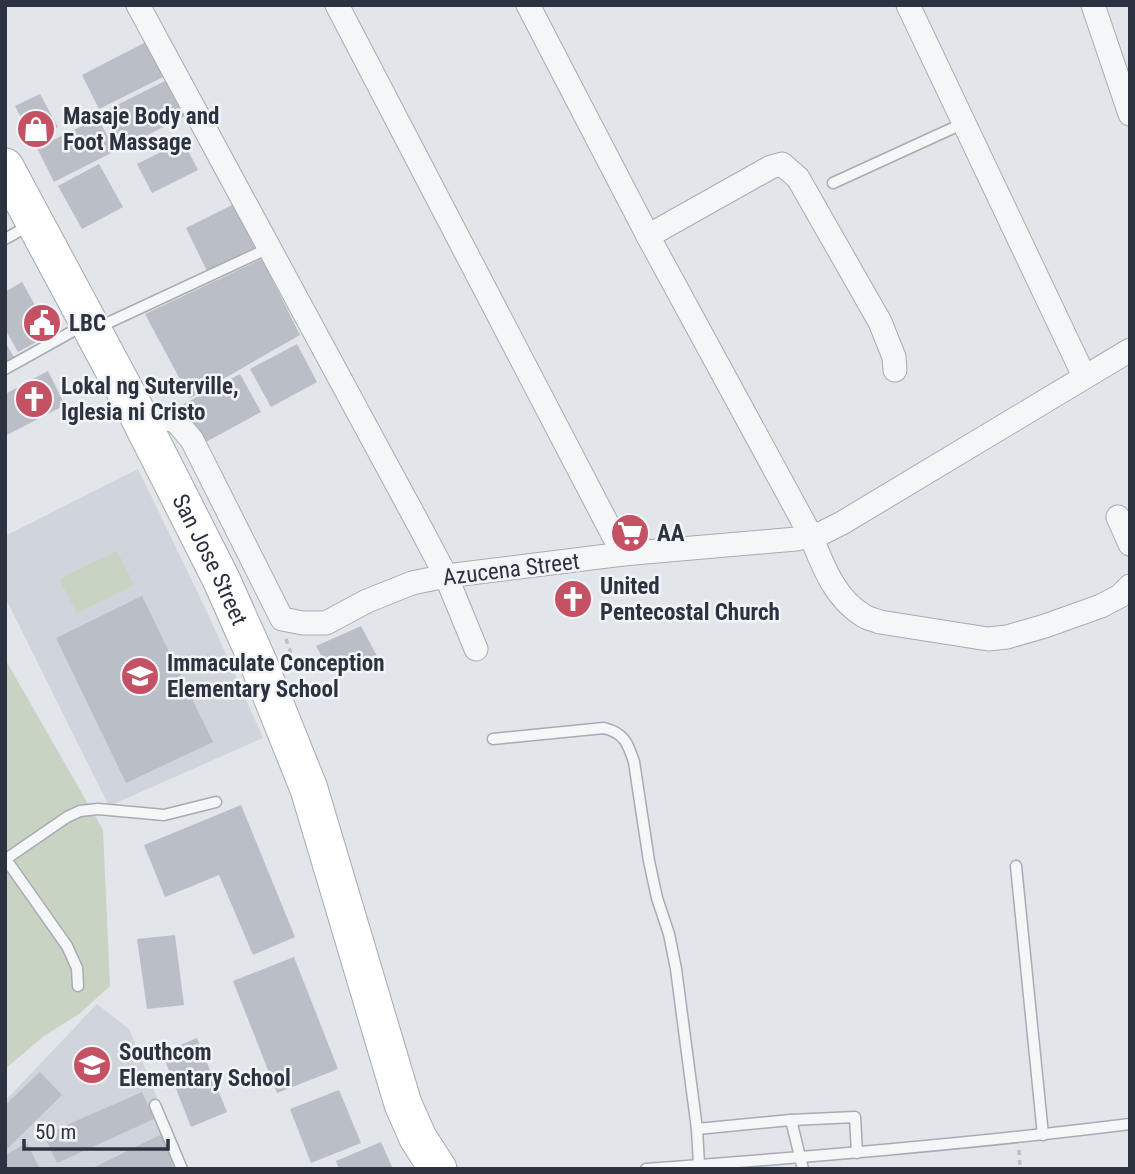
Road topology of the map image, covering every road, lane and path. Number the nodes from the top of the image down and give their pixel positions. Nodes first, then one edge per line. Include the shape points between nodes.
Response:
1 (138, 5) edge
2 (337, 5) edge
3 (528, 5) edge
4 (908, 5) edge
5 (1093, 5) edge
6 (1130, 114) edge
7 (964, 123) junction
8 (6, 170) edge
9 (834, 183) dead end
10 (20, 231) edge
11 (648, 236) junction
12 (269, 248) junction
13 (91, 326) junction
14 (1130, 350) edge
15 (5, 369) edge
16 (895, 370) dead end
17 (1084, 376) junction
18 (137, 413) junction
19 (1118, 517) dead end
20 (811, 536) junction
21 (1130, 544) edge
22 (623, 554) junction
23 (446, 576) junction
24 (1130, 586) edge
25 (477, 649) dead end
26 (493, 739) dead end
27 (216, 802) dead end
28 (6, 859) edge
29 (1016, 866) dead end
30 (78, 986) dead end
31 (155, 1105) dead end
32 (792, 1120) junction
33 (1130, 1124) edge
34 (697, 1129) junction
35 (1043, 1135) junction
36 (857, 1153) junction
37 (801, 1163) edge
38 (699, 1165) junction
39 (182, 1169) edge
40 (438, 1169) edge
41 (646, 1169) edge

1 - 12 street
2 - 22 street
3 - 11 street
4 - 7 street
5 - 6 street
7 - 9 lane
7 - 17 street
8 - 10 main road, San Jose Street
10 - 13 main road, San Jose Street
11 - 16 street via 782,164 798,178 880,322
11 - 20 street
12 - 13 lane
12 - 23 street
13 - 15 lane
13 - 18 main road, San Jose Street
14 - 17 street, Azucena Street
17 - 20 street, Azucena Street via 842,523
18 - 23 street, Azucena Street via 176,421 192,440 282,619 326,623 412,583
18 - 40 main road, San Jose Street via 221,579 309,789 403,1104
19 - 21 street
20 - 22 street, Azucena Street
20 - 24 street via 838,593 864,616 942,633 1007,637 1101,606
22 - 23 street, Azucena Street
23 - 25 street
26 - 34 lane via 604,728 624,738 634,762 649,861 676,969
27 - 28 lane via 164,815 80,811
28 - 30 lane via 67,946 77,968
29 - 35 lane
31 - 39 lane
32 - 34 lane
32 - 36 lane via 855,1116
32 - 37 lane
33 - 35 lane
34 - 38 lane
35 - 36 lane
36 - 37 lane
37 - 38 lane
38 - 41 lane

